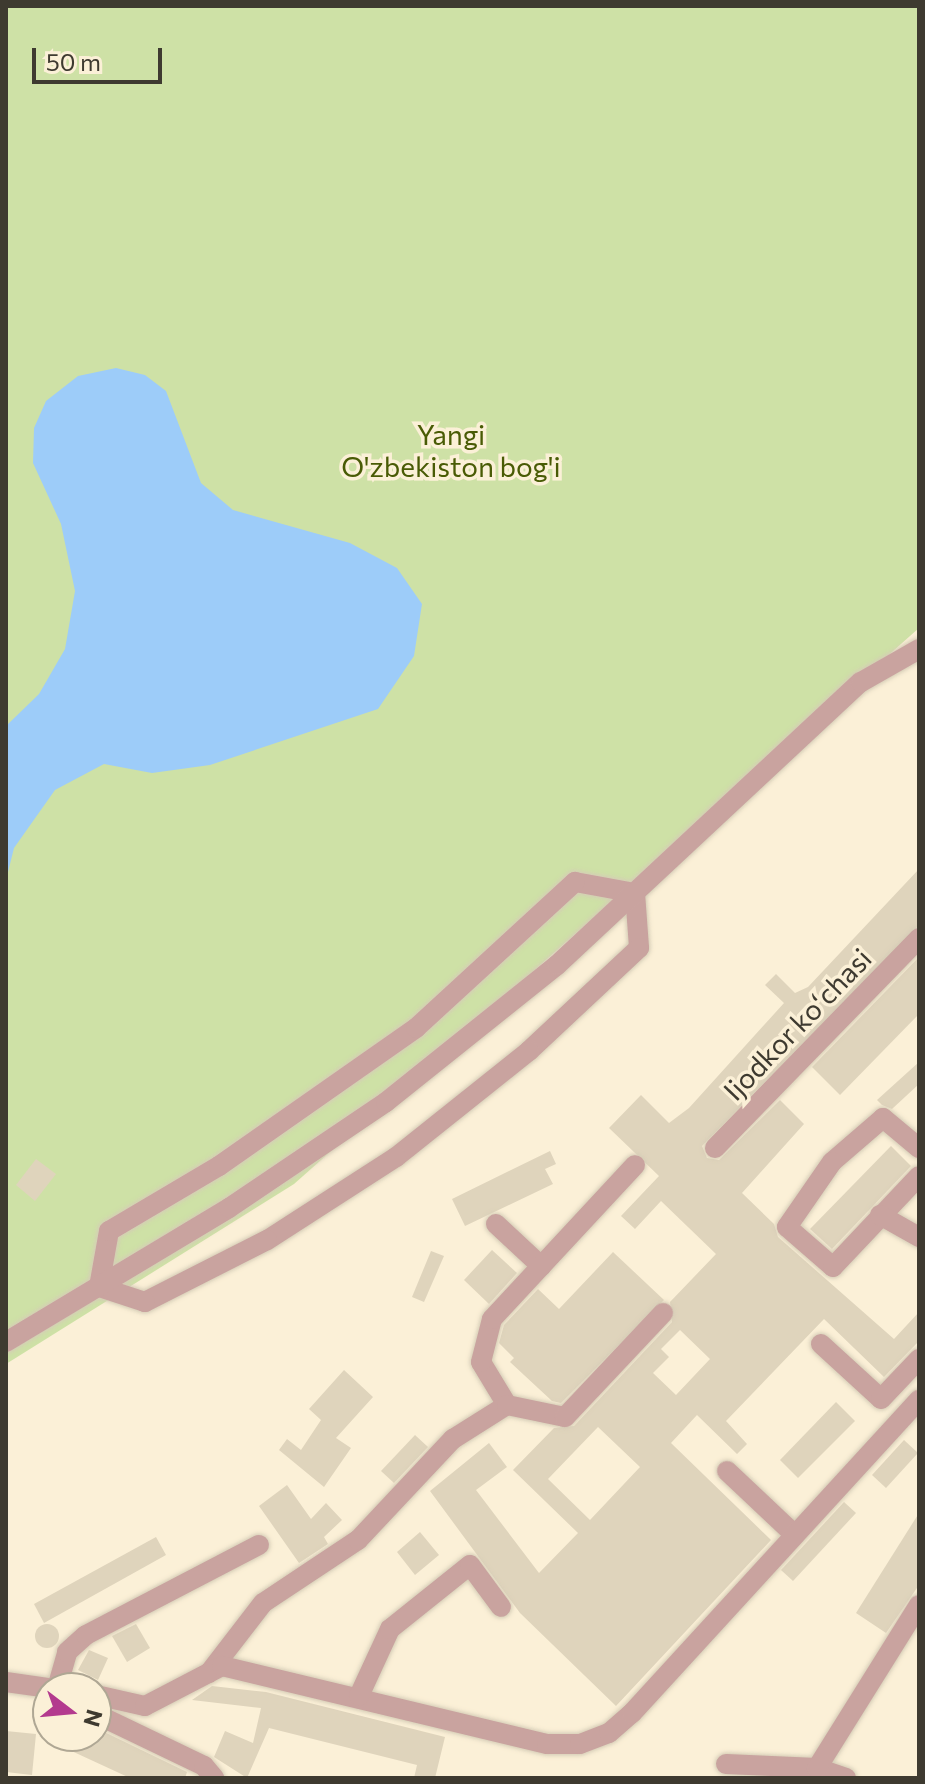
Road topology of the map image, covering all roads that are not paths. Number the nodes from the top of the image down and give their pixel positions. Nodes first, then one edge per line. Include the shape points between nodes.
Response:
1 (919, 649) edge
2 (635, 893) junction
3 (919, 938) edge
4 (715, 1148) dead end
5 (919, 1148) edge
6 (635, 1165) dead end
7 (919, 1176) edge
8 (880, 1215) junction
9 (496, 1224) dead end
10 (919, 1237) edge
11 (541, 1266) junction
12 (99, 1287) junction
13 (663, 1313) dead end
14 (6, 1342) edge
15 (821, 1344) dead end
16 (919, 1359) edge
17 (919, 1400) edge
18 (507, 1405) junction
19 (727, 1471) dead end
20 (795, 1535) junction
21 (259, 1545) dead end
22 (919, 1605) edge
23 (501, 1607) dead end
24 (61, 1672) edge
25 (207, 1676) junction
26 (6, 1682) edge
27 (32, 1686) edge
28 (359, 1696) junction
29 (112, 1699) edge
30 (112, 1722) edge
31 (726, 1764) dead end
32 (817, 1768) junction
33 (214, 1778) edge
34 (846, 1778) edge

1 - 2 lane via 861,682
2 - 12 lane via 557,965 386,1102
2 - 12 lane via 575,882 416,1028 219,1166 109,1231
2 - 12 lane via 639,948 529,1051 396,1157 267,1240 145,1302
3 - 4 lane, Ijodkor koʻchasi
5 - 8 lane via 883,1118 787,1227 833,1267
6 - 11 lane
7 - 8 lane
8 - 10 lane
9 - 11 lane
11 - 18 lane via 483,1338 481,1362
12 - 14 lane
13 - 18 lane via 565,1417
15 - 16 lane via 881,1399
17 - 20 lane
18 - 25 lane via 453,1439 358,1540 263,1603
19 - 20 lane
20 - 28 lane via 632,1713 594,1739 547,1744
21 - 24 lane via 159,1584 81,1627
22 - 32 lane
23 - 28 lane via 470,1565 390,1629
25 - 28 lane via 222,1666 256,1670
25 - 29 lane via 145,1706
26 - 27 lane
30 - 33 lane via 204,1766
31 - 32 lane
32 - 34 lane

